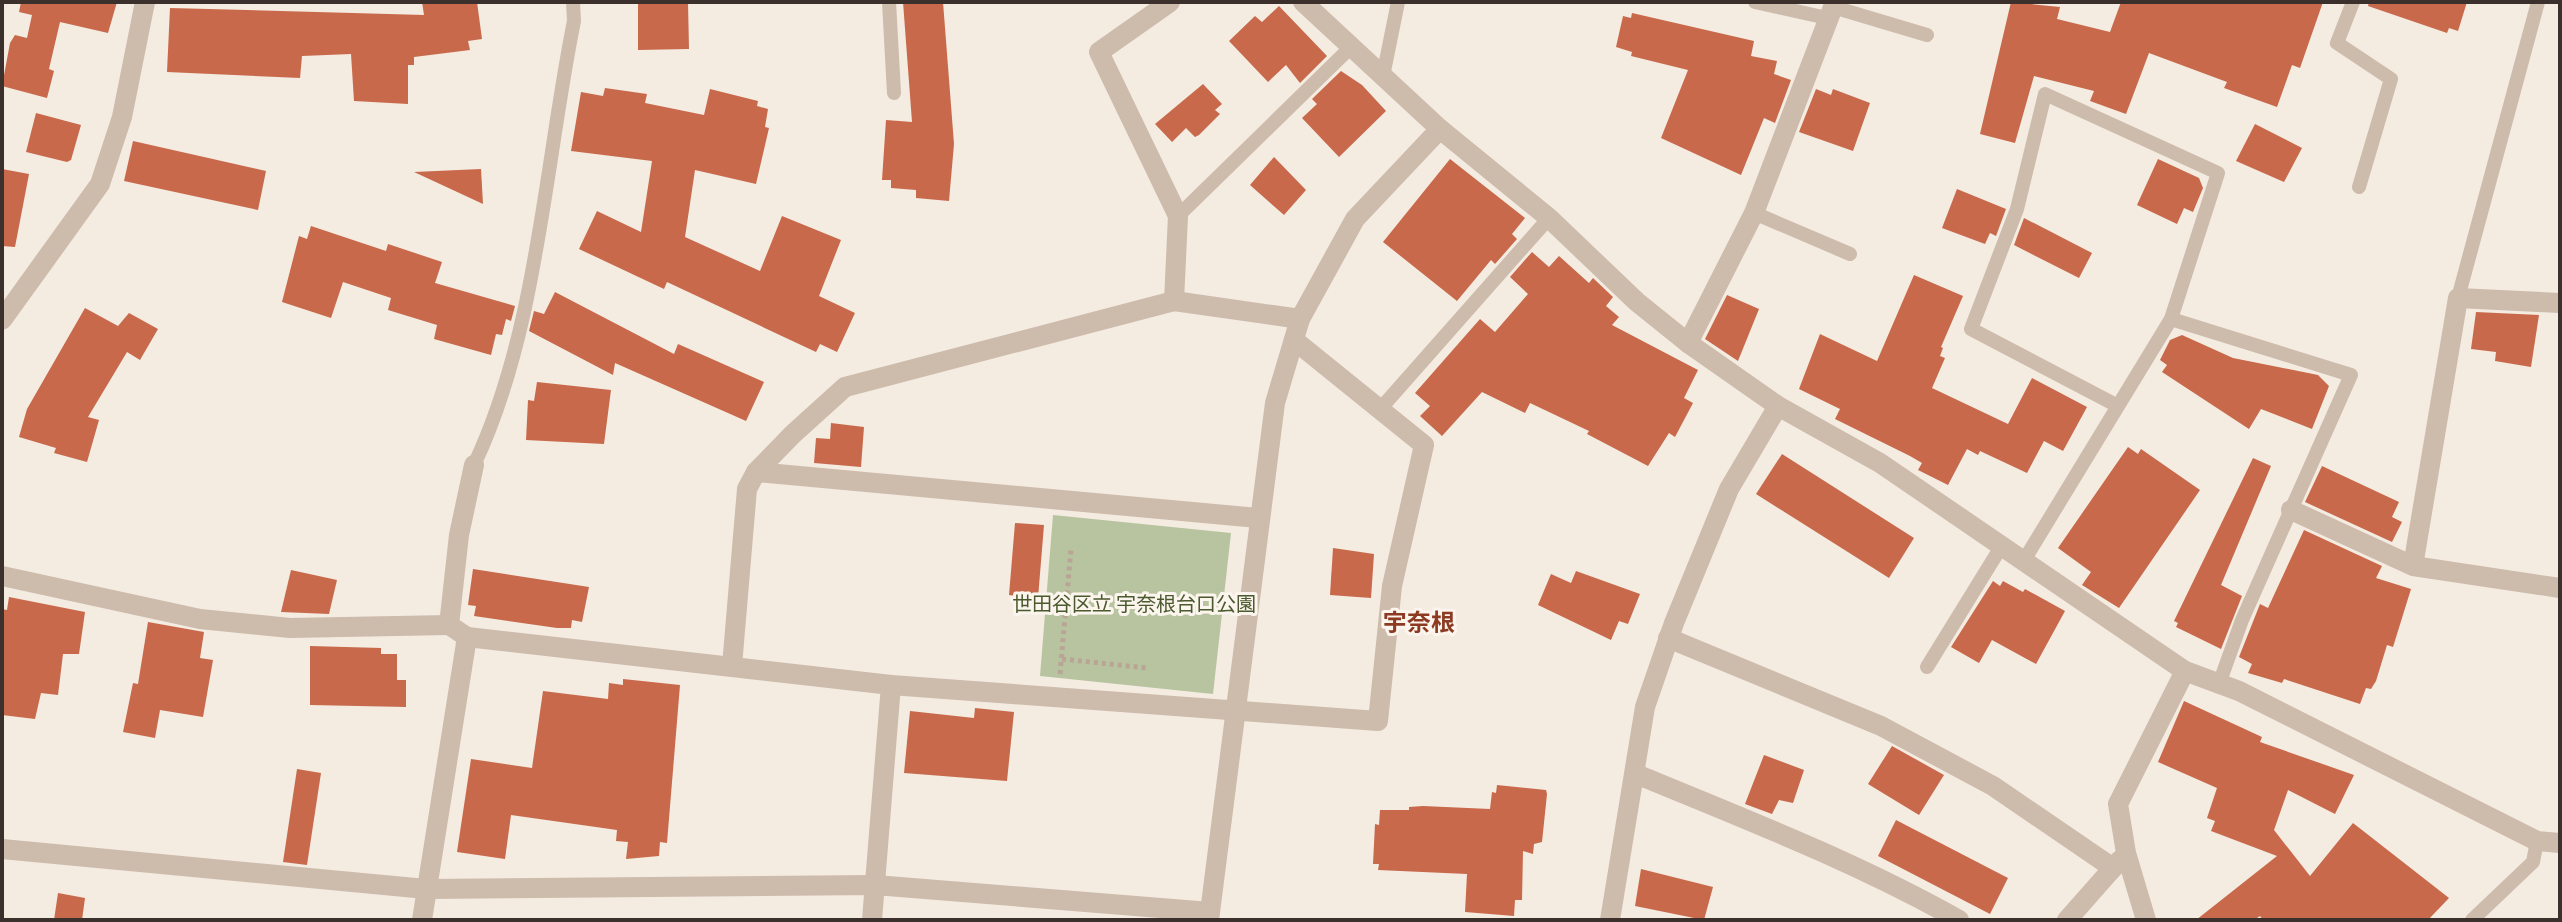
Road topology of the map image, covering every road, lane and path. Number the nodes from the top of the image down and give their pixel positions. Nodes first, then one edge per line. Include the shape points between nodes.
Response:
1 (145, 2) edge
2 (573, 2) edge
3 (889, 2) edge
4 (1170, 2) edge
5 (1303, 2) edge
6 (1398, 2) edge
7 (1755, 2) edge
8 (2353, 2) edge
9 (2538, 2) edge
10 (1832, 9) edge
11 (1927, 35) dead end
12 (1350, 48) junction
13 (1383, 76) junction
14 (894, 93) dead end
15 (1440, 129) junction
16 (2359, 187) dead end
17 (1754, 213) junction
18 (1178, 216) junction
19 (1549, 218) junction
20 (1850, 254) dead end
21 (2458, 298) junction
22 (1174, 301) junction
23 (2560, 303) edge
24 (4, 313) edge
25 (1300, 319) junction
26 (2171, 319) junction
27 (1294, 340) junction
28 (1688, 343) junction
29 (2116, 405) junction
30 (1778, 406) junction
31 (1382, 407) junction
32 (474, 465) joint
33 (756, 472) junction
34 (2291, 510) junction
35 (1258, 518) junction
36 (2001, 547) junction
37 (1071, 549) dead end
38 (2023, 562) junction
39 (2413, 566) junction
40 (2, 576) edge
41 (2560, 588) edge
42 (449, 625) junction
43 (467, 637) junction
44 (1668, 638) junction
45 (1062, 659) junction
46 (732, 666) junction
47 (1927, 667) dead end
48 (1147, 668) dead end
49 (2185, 671) junction
50 (2219, 684) junction
51 (891, 685) junction
52 (1057, 695) junction
53 (1234, 712) junction
54 (1636, 774) junction
55 (2537, 841) junction
56 (2560, 843) edge
57 (2, 849) edge
58 (2119, 860) junction
59 (875, 885) junction
60 (426, 889) junction
61 (1210, 916) edge
62 (422, 920) edge
63 (872, 920) edge
64 (1610, 920) edge
65 (1959, 920) edge
66 (2067, 920) edge
67 (2146, 920) edge
68 (2472, 920) edge

1 - 24 street via 122,117 100,184
2 - 32 lane via 522,320 490,431
3 - 14 lane
4 - 18 street via 1099,52
5 - 12 street
6 - 13 lane
7 - 10 lane
8 - 16 lane via 2337,43 2391,79
9 - 21 lane
10 - 11 lane
10 - 17 street
12 - 13 street
12 - 18 lane
13 - 15 street
15 - 19 street
15 - 25 street via 1355,219
17 - 20 lane
17 - 28 street
18 - 22 street
19 - 28 street
19 - 31 lane
21 - 23 street
21 - 39 street
22 - 25 street
22 - 33 street via 845,387
25 - 27 street
26 - 29 lane
26 - 29 lane via 2218,173 2045,94 2017,209 1971,329
26 - 34 lane via 2351,375
27 - 31 street
27 - 35 street via 1275,403
28 - 30 street
29 - 38 lane
30 - 36 street via 1880,463
30 - 44 street via 1729,489
31 - 53 street via 1424,445 1392,586 1378,721
32 - 42 street via 459,535
33 - 35 street
33 - 46 street via 747,489
34 - 39 street
34 - 50 lane
35 - 53 street
36 - 38 street
36 - 47 lane
37 - 45 path
38 - 49 street
39 - 41 street
40 - 42 street via 200,619 290,628
42 - 43 street
43 - 46 street
43 - 60 street
44 - 54 street via 1645,707
44 - 58 street via 1881,726
45 - 48 path
45 - 52 path
46 - 51 street
49 - 50 street
49 - 58 street via 2118,804
50 - 55 street
51 - 52 street
51 - 59 street
52 - 53 street
53 - 61 street
54 - 64 street
54 - 65 street via 1785,835
55 - 56 street
55 - 68 lane via 2533,862
57 - 60 street
58 - 66 street
58 - 67 street
59 - 60 street
59 - 61 street
59 - 63 street
60 - 62 street

